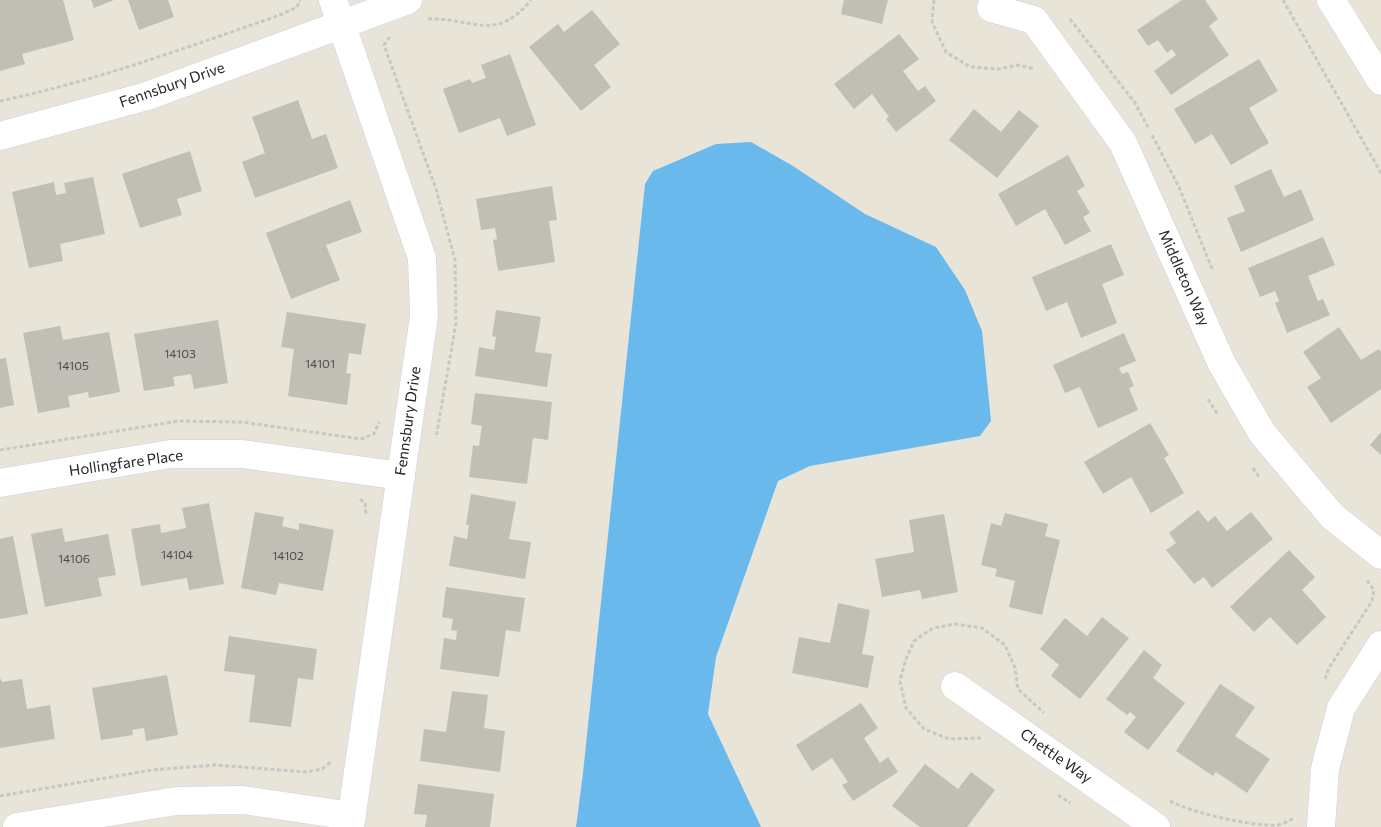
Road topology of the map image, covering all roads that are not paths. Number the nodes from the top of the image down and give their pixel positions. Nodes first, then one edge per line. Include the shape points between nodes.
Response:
1 (408, 0) edge
2 (1330, 0) edge
3 (991, 8) dead end
4 (337, 12) edge
5 (1381, 81) edge
6 (0, 136) edge
7 (400, 476) junction
8 (0, 483) edge
9 (1381, 555) edge
10 (1381, 645) edge
11 (955, 686) dead end
12 (351, 821) edge
13 (17, 827) edge
14 (1156, 827) edge
15 (1321, 827) edge

1 - 4 street, Fennsbury Drive
2 - 5 street
3 - 9 street, Middleton Way via 1034,20 1123,143 1222,364 1262,433 1332,516
4 - 6 street, Fennsbury Drive via 146,96
4 - 7 street, Fennsbury Drive via 422,258 424,316
7 - 8 street, Hollingfare Place via 242,454 170,454
7 - 12 street, Fennsbury Drive
10 - 15 street via 1341,708 1325,769
11 - 14 street, Chettle Way
12 - 13 street via 243,800 176,801

